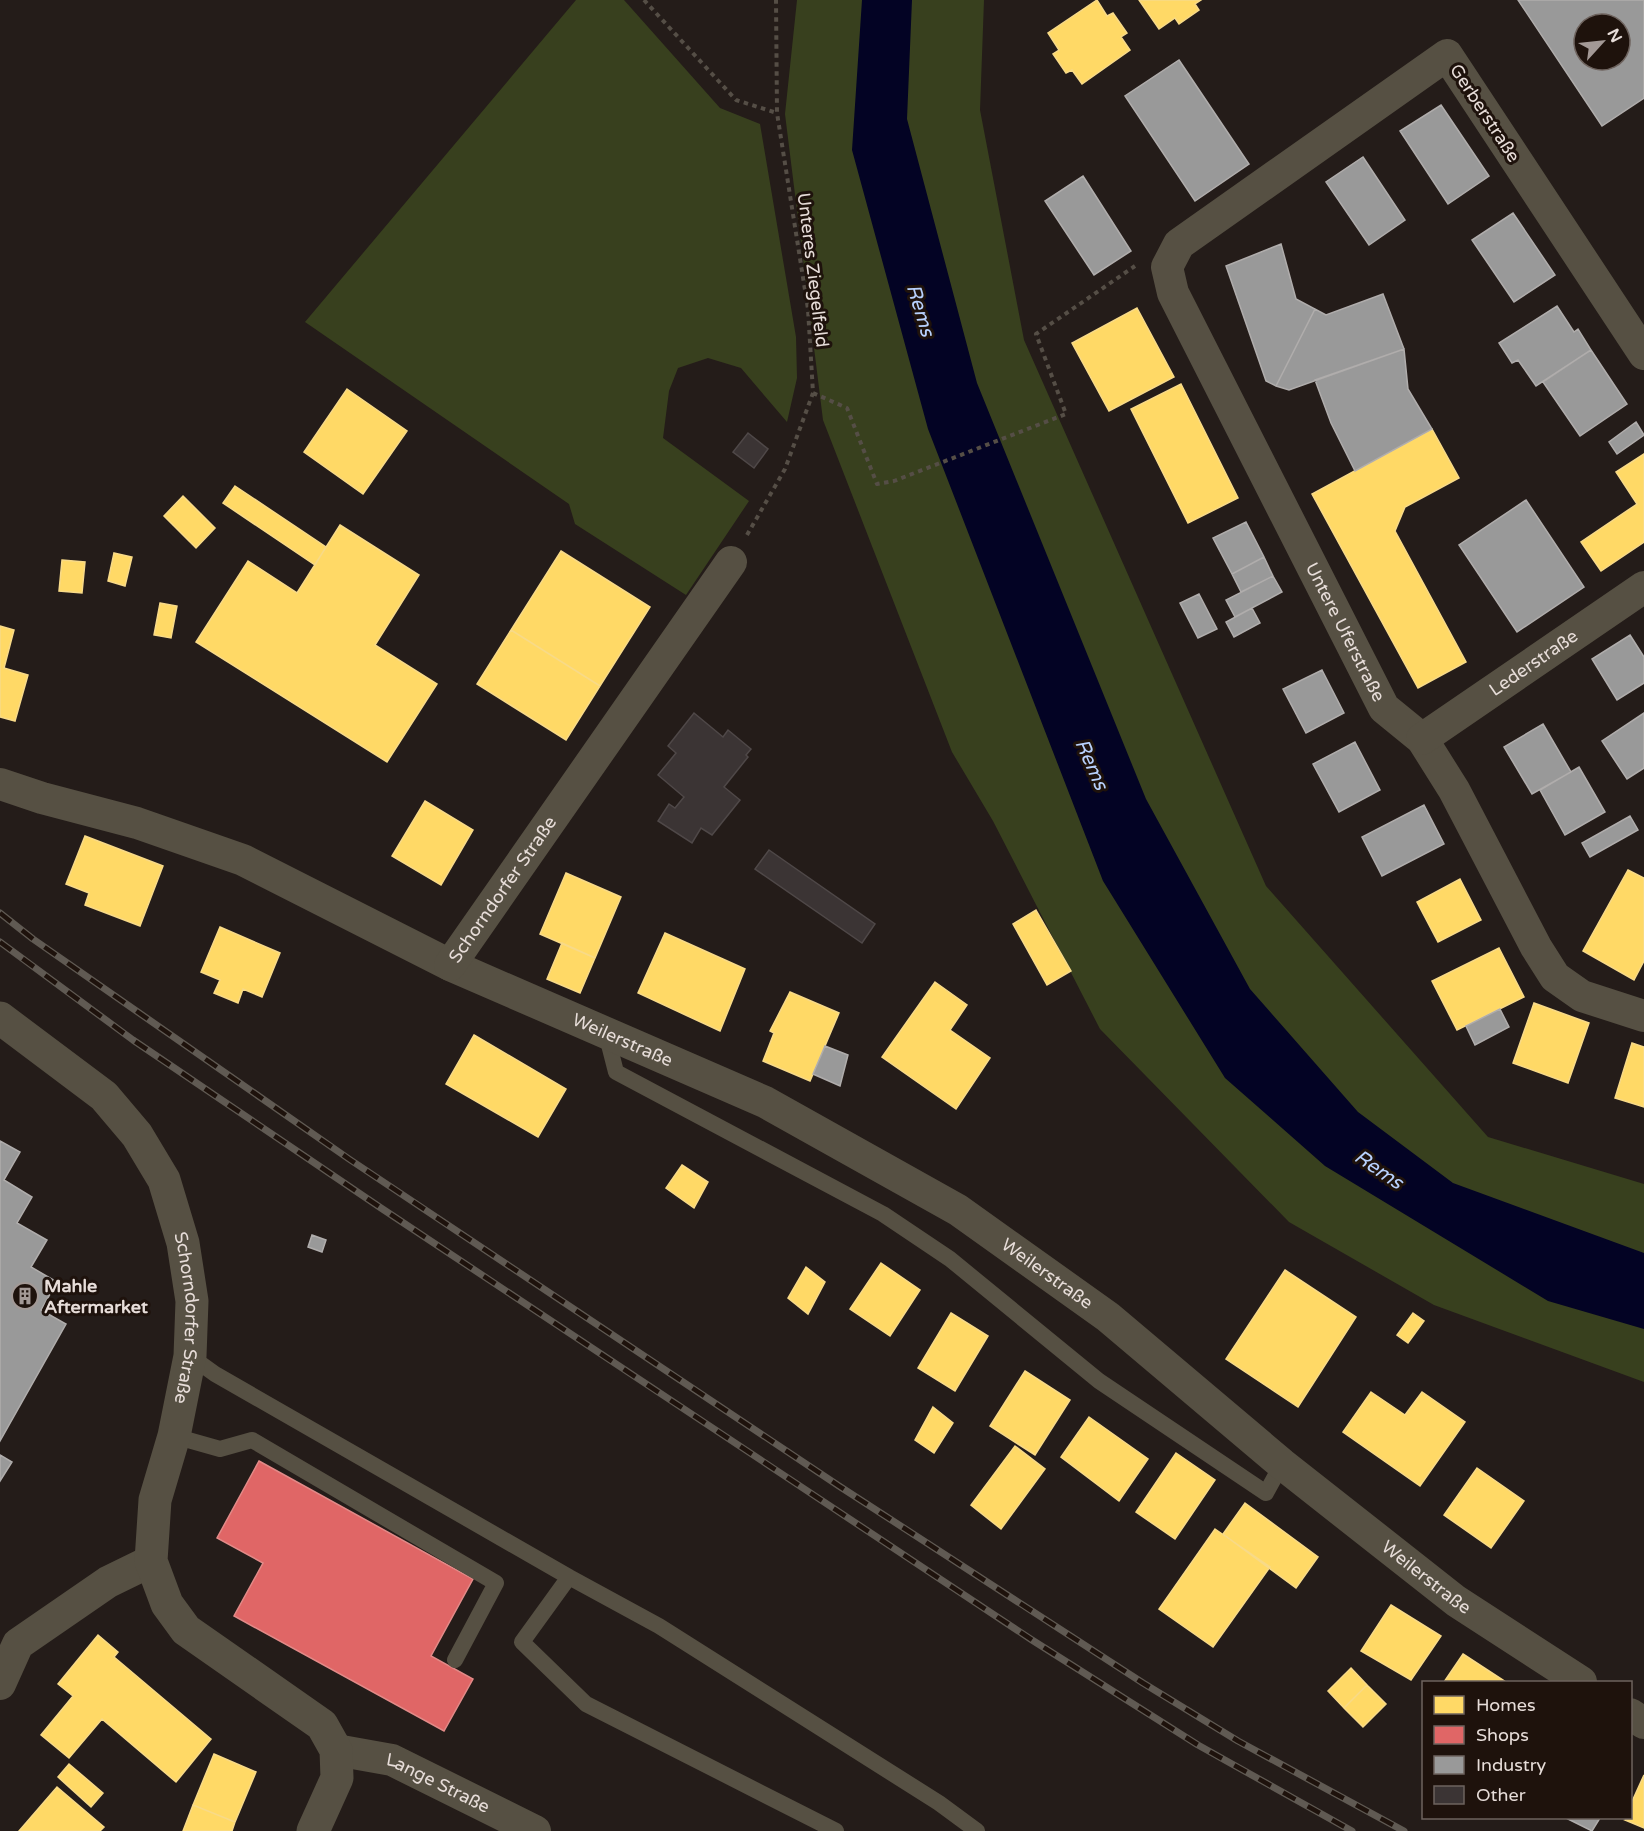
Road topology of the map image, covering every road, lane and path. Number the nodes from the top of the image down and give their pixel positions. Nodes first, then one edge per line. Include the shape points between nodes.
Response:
1 (644, 0) edge
2 (776, 0) edge
3 (777, 113) junction
4 (1173, 256) junction
5 (1644, 354) edge
6 (813, 393) junction
7 (731, 562) joint
8 (1644, 587) edge
9 (1422, 739) junction
10 (0, 784) edge
11 (450, 965) junction
12 (1644, 1016) edge
13 (0, 1018) edge
14 (606, 1033) junction
15 (190, 1356) junction
16 (174, 1436) junction
17 (1282, 1464) junction
18 (151, 1561) junction
19 (569, 1577) junction
20 (455, 1660) dead end
21 (1578, 1681) edge
22 (0, 1684) edge
23 (336, 1750) junction
24 (313, 1831) edge
25 (535, 1831) edge
26 (836, 1831) edge
27 (977, 1831) edge

1 - 3 path via 736,100
2 - 3 path, Unteres Ziegelfeld
3 - 6 path, Unteres Ziegelfeld via 808,309
4 - 5 street, Gerberstraße via 1447,55
4 - 6 path via 1143,261 1036,334 1066,414 894,481 877,484 847,408
4 - 9 street, Untere Uferstraße via 1173,293 1384,708
6 - 7 path, Unteres Ziegelfeld via 785,469
7 - 11 street, Schorndorfer Straße
8 - 9 street, Lederstraße
9 - 12 street, Untere Uferstraße via 1555,976 1582,996
10 - 11 street, Schorndorfer Straße via 137,823 243,860
11 - 14 street, Weilerstraße
13 - 15 street, Schorndorfer Straße via 104,1096 136,1135 164,1180 183,1243 190,1289
14 - 17 street, Weilerstraße via 765,1102 958,1210 1108,1317
14 - 17 lane via 616,1072 883,1214 950,1259 1099,1381 1266,1493
15 - 16 street, Schorndorfer Straße
15 - 19 lane
16 - 18 street, Schorndorfer Straße via 155,1500
16 - 20 lane via 220,1449 252,1440 496,1583
17 - 21 street, Weilerstraße via 1456,1601
18 - 22 street via 108,1582 18,1644
18 - 23 street, Schorndorfer Straße via 167,1604 186,1630 322,1725
19 - 26 lane via 522,1642 586,1704
19 - 27 lane via 659,1626
23 - 24 street via 337,1778
23 - 25 street, Lange Straße via 392,1760

